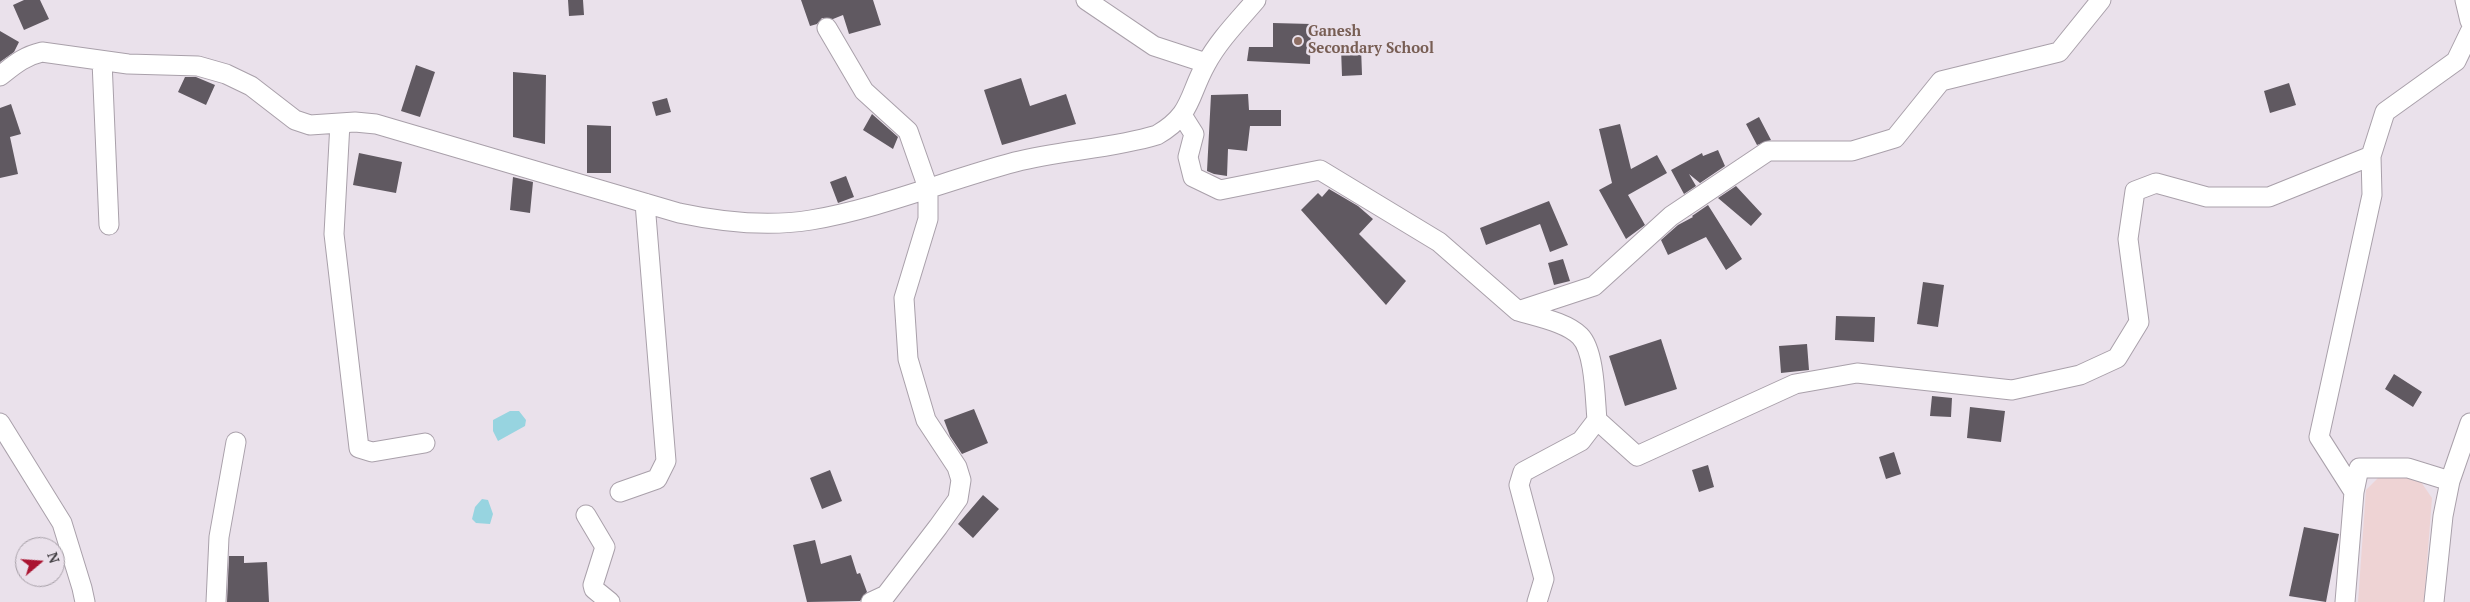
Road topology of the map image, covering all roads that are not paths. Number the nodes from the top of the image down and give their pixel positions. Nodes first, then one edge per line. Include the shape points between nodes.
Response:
1 (1086, 0) edge
2 (1256, 0) edge
3 (2101, 0) edge
4 (2464, 0) edge
5 (2470, 21) edge
6 (827, 28) dead end
7 (2470, 32) edge
8 (102, 61) junction
9 (1206, 63) junction
10 (0, 76) edge
11 (1182, 115) junction
12 (340, 124) junction
13 (2371, 156) junction
14 (928, 188) junction
15 (645, 203) junction
16 (109, 225) dead end
17 (1518, 311) junction
18 (1597, 420) junction
19 (0, 423) edge
20 (2470, 423) edge
21 (236, 442) dead end
22 (425, 443) dead end
23 (2450, 481) junction
24 (620, 492) dead end
25 (2354, 492) junction
26 (586, 515) dead end
27 (85, 602) edge
28 (216, 602) edge
29 (610, 602) edge
30 (871, 602) edge
31 (1537, 602) edge
32 (2345, 602) edge
33 (2434, 602) edge

1 - 9 street via 1154,46
2 - 9 street
3 - 17 street via 2059,52 1941,81 1895,138 1852,151 1768,151 1672,216 1594,286
4 - 5 street
6 - 14 street via 864,91 908,131
7 - 13 street via 2456,60 2385,112
8 - 10 street via 42,52 16,62
8 - 12 street via 198,66 251,86 295,120 310,125
8 - 16 street
9 - 11 street
11 - 14 street via 1170,127 1142,139 1017,162
11 - 17 street via 1194,134 1188,157 1192,177 1220,190 1320,170 1440,242
12 - 15 street via 398,128
12 - 22 street via 334,234 359,448 372,452
13 - 18 street via 2269,197 2207,197 2156,183 2135,191 2128,239 2139,322 2117,358 2080,375 2012,390 1857,373 1795,384 1637,456
13 - 25 street via 2372,195 2319,437
14 - 15 street via 842,214 777,222 706,219
14 - 30 street via 928,219 904,298 908,359 926,420 957,467 961,480 958,499 938,527 886,595
15 - 24 street via 666,461 657,479
17 - 18 street via 1561,325 1580,336 1589,349
18 - 31 street via 1581,441 1523,472 1519,485 1544,579
19 - 27 street via 62,523
20 - 23 street
21 - 28 street via 219,537
23 - 25 street via 2408,468 2359,468
23 - 33 street
25 - 32 street
26 - 29 street via 605,547 594,589

